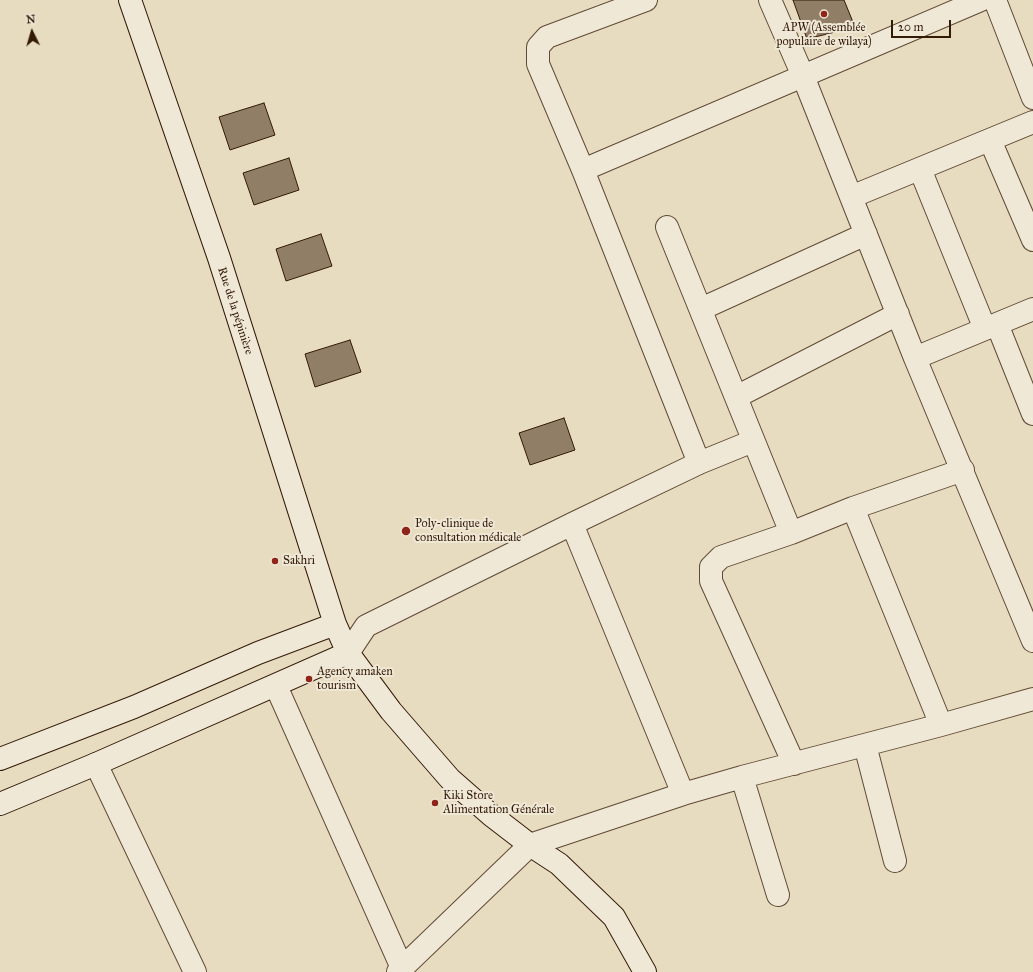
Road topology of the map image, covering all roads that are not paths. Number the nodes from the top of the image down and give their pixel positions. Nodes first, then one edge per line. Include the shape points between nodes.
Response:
1 (130, 0) edge
2 (646, 0) edge
3 (770, 0) edge
4 (981, 0) edge
5 (995, 0) edge
6 (803, 76) junction
7 (1033, 98) edge
8 (1033, 122) edge
9 (990, 140) junction
10 (920, 169) junction
11 (583, 170) junction
12 (851, 197) junction
13 (667, 227) dead end
14 (866, 234) junction
15 (1033, 240) edge
16 (701, 309) junction
17 (1033, 309) edge
18 (898, 314) junction
19 (991, 326) junction
20 (915, 358) junction
21 (736, 397) junction
22 (1033, 414) edge
23 (753, 441) junction
24 (699, 463) junction
25 (963, 470) junction
26 (854, 508) junction
27 (572, 524) junction
28 (791, 532) junction
29 (335, 624) junction
30 (366, 626) junction
31 (1033, 641) edge
32 (348, 653) junction
33 (276, 686) junction
34 (1033, 700) edge
35 (942, 725) junction
36 (865, 745) junction
37 (0, 759) edge
38 (96, 764) junction
39 (794, 764) junction
40 (742, 777) junction
41 (683, 794) junction
42 (0, 804) edge
43 (530, 845) junction
44 (894, 861) dead end
45 (778, 895) dead end
46 (400, 970) edge
47 (195, 972) edge
48 (645, 972) edge

1 - 29 street, Rue de la pépinière via 218,258
2 - 11 street via 547,37 538,47 538,64
3 - 6 street
4 - 6 street
5 - 7 street
6 - 11 street
6 - 12 street
8 - 9 street
9 - 10 street
9 - 15 street
10 - 12 street
10 - 19 street
11 - 24 street
12 - 14 street
13 - 16 street
14 - 16 street
14 - 18 street
16 - 21 street
17 - 19 street
18 - 20 street
18 - 21 street
19 - 20 street
19 - 22 street
20 - 25 street
21 - 23 street
23 - 24 street
23 - 28 street
24 - 27 street
25 - 26 street
25 - 31 street
26 - 28 street
26 - 35 street
27 - 30 street
27 - 41 street
28 - 39 street via 721,557 711,567 711,581
29 - 30 street
29 - 32 street, Rue de la pépinière
29 - 37 street
30 - 32 street
32 - 33 street
32 - 43 street, Rue de la pépinière via 391,711 450,779
33 - 38 street
33 - 46 street
34 - 35 street
35 - 36 street
36 - 39 street
36 - 44 street
38 - 42 street
38 - 47 street
39 - 40 street
40 - 41 street
40 - 45 street
41 - 43 street
43 - 46 street
43 - 48 street, Rue de la pépinière via 559,864 614,917

